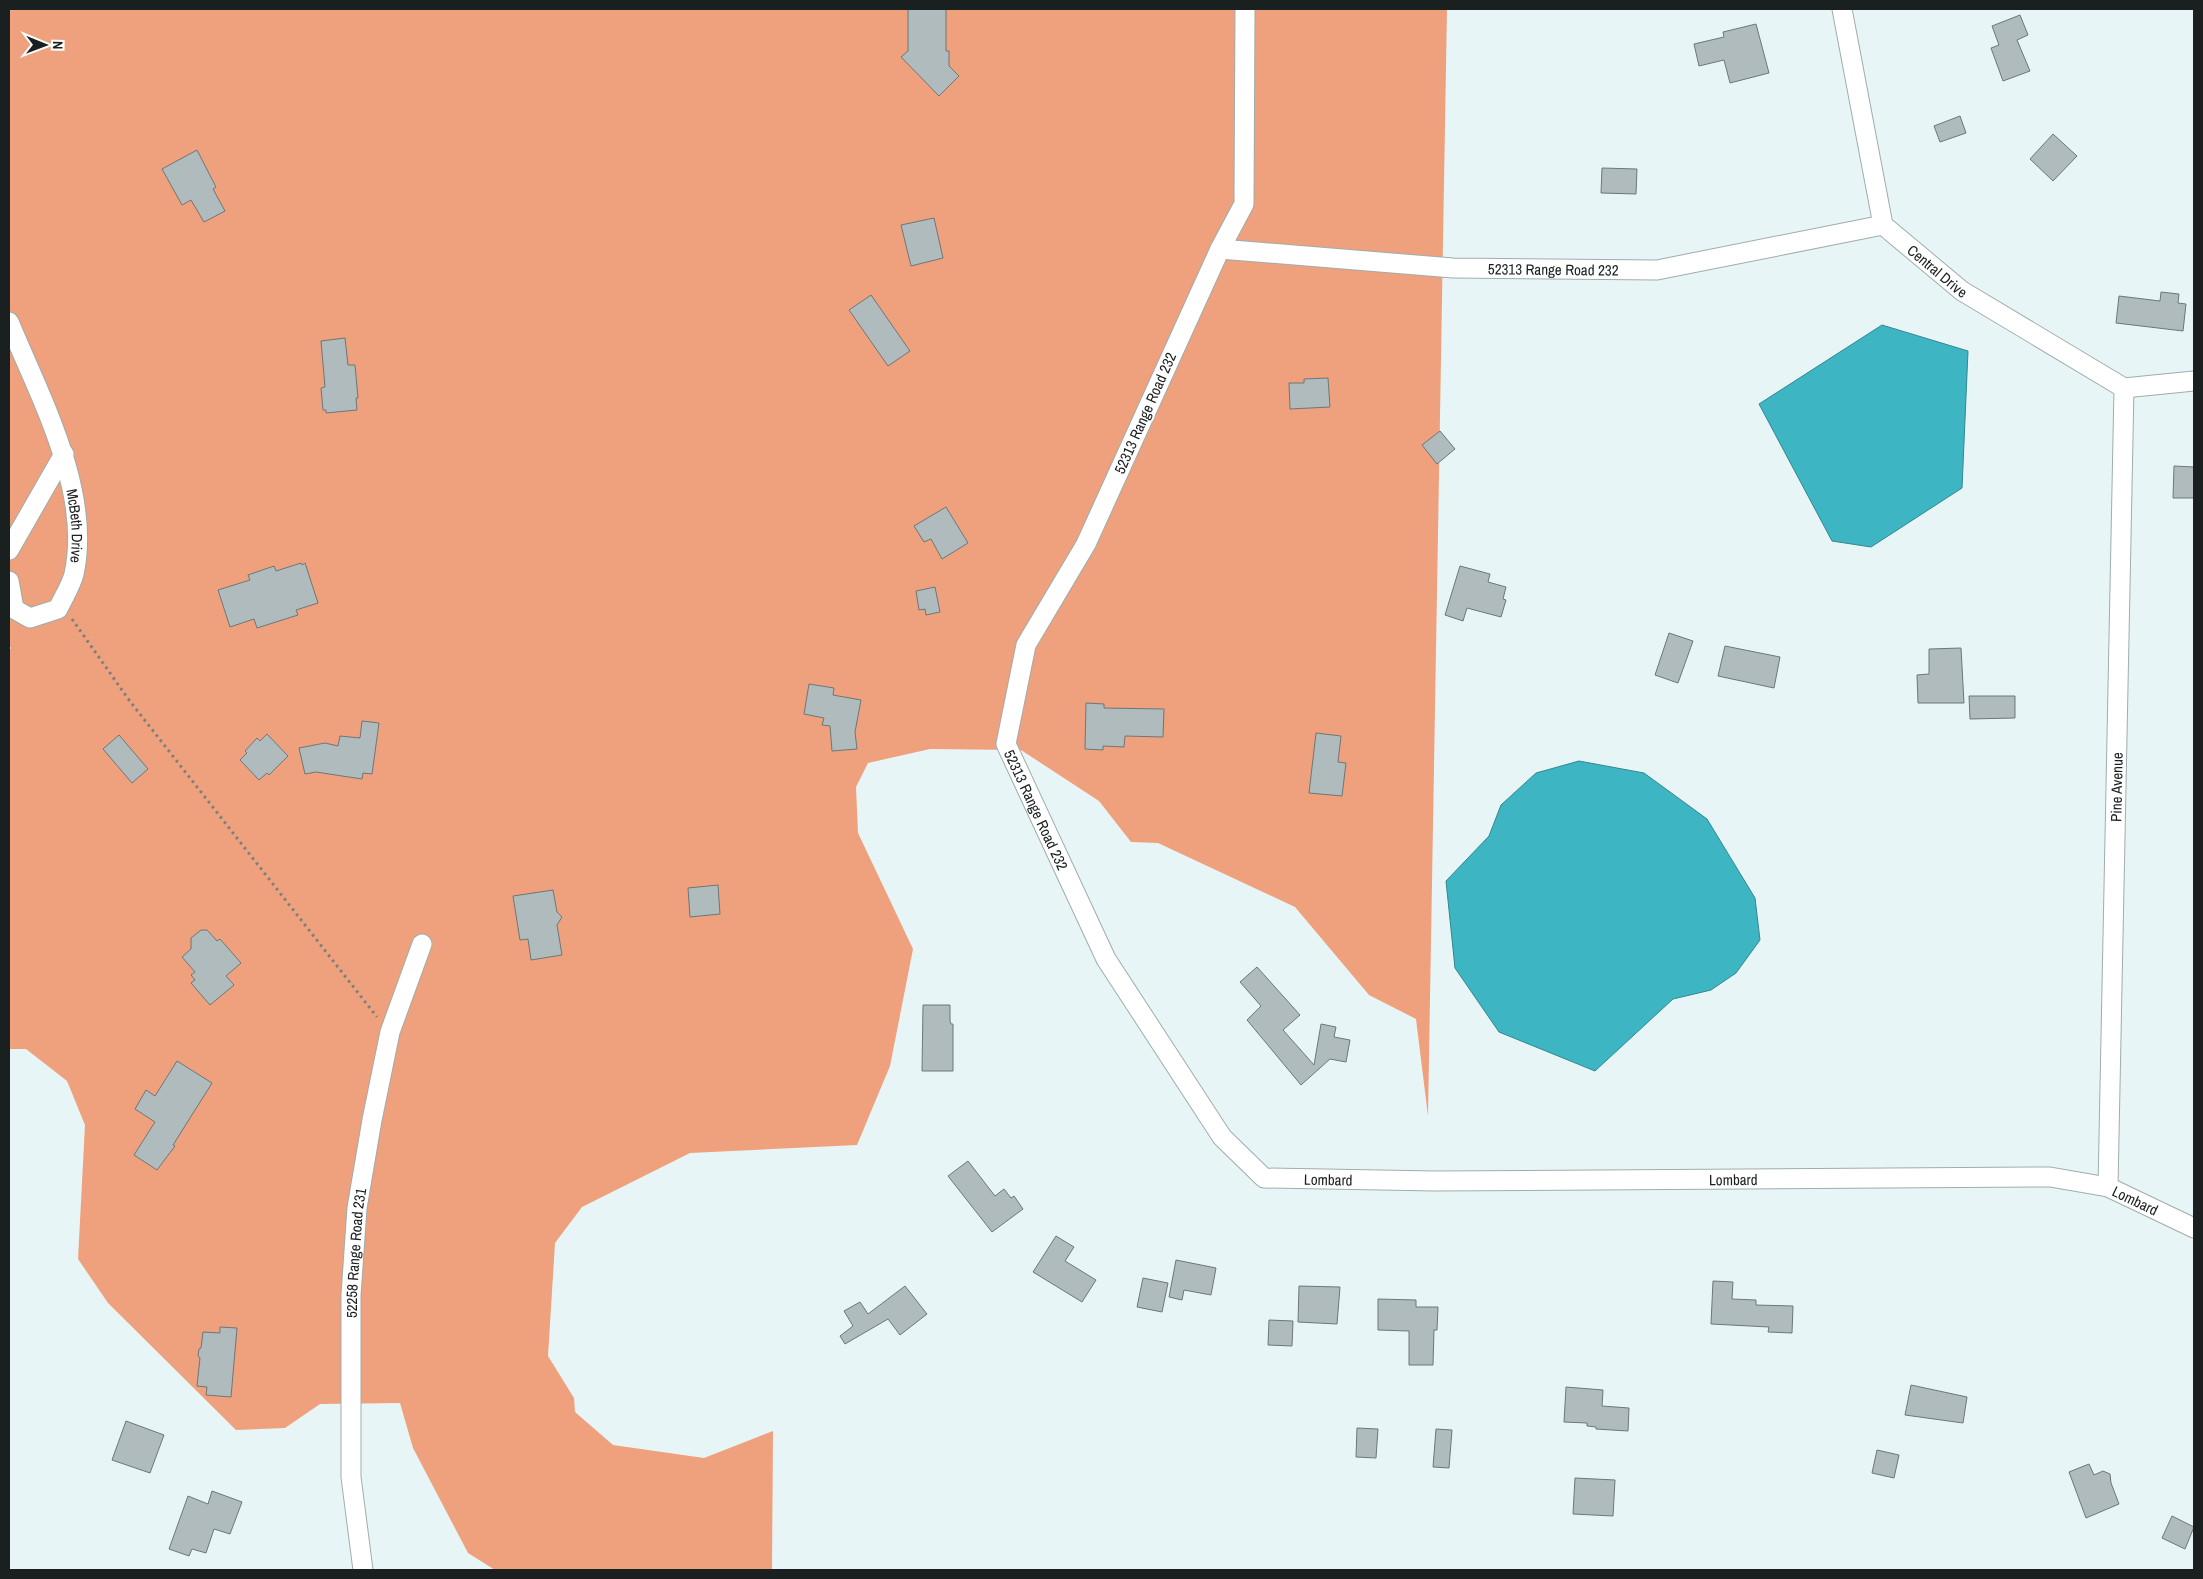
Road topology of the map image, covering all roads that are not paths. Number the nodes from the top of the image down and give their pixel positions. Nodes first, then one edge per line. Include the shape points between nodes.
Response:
1 (1245, 9) edge
2 (1842, 9) edge
3 (1884, 225) junction
4 (1220, 249) junction
5 (9, 322) edge
6 (2194, 381) edge
7 (2124, 388) junction
8 (64, 454) junction
9 (9, 550) edge
10 (9, 581) edge
11 (422, 944) dead end
12 (1264, 1178) joint
13 (2108, 1188) junction
14 (2194, 1228) edge
15 (363, 1570) edge

1 - 4 street, 52313 Range Road 232 via 1244,204
2 - 3 street
3 - 4 street, 52313 Range Road 232 via 1657,270 1453,268
3 - 7 street, Central Drive via 1962,291
4 - 12 street, 52313 Range Road 232 via 1086,544 1026,644 1006,744 1106,959 1222,1137
5 - 8 street, McBeth Drive
6 - 7 street
7 - 13 street, Pine Avenue
8 - 9 street, McBeth Drive
8 - 10 street, McBeth Drive via 79,528 74,575 58,609 30,618 14,609
11 - 15 street, 52258 Range Road 231 via 390,1032 358,1208 351,1295 351,1476
12 - 13 street, Lombard via 1455,1181 2050,1177
13 - 14 street, Lombard

